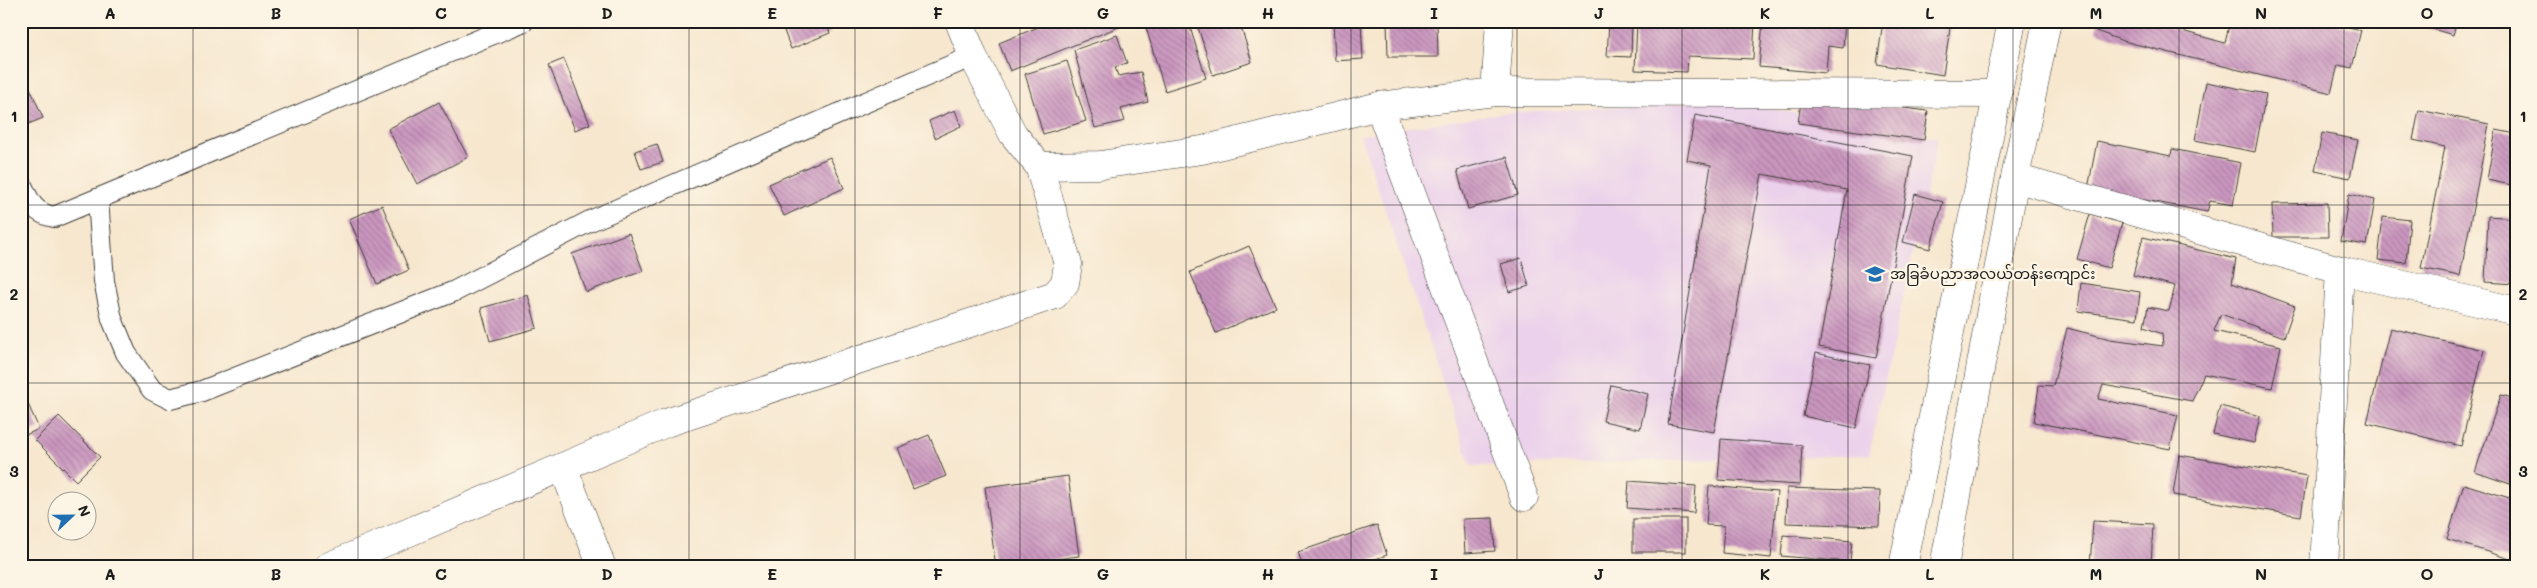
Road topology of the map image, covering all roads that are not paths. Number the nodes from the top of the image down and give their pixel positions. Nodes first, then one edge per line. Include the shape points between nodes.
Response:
1 (524, 21) edge
2 (960, 21) edge
3 (1500, 21) edge
4 (2012, 21) edge
5 (2047, 21) edge
6 (973, 56) junction
7 (1495, 92) junction
8 (1998, 94) junction
9 (1379, 106) junction
10 (1040, 166) junction
11 (2014, 178) junction
12 (21, 183) edge
13 (98, 199) junction
14 (2340, 270) junction
15 (2516, 311) edge
16 (563, 467) junction
17 (1524, 497) dead end
18 (354, 562) edge
19 (327, 567) edge
20 (602, 567) edge
21 (1903, 567) edge
22 (1944, 567) edge
23 (2324, 567) edge

1 - 13 lane
2 - 6 street
3 - 7 street
4 - 8 street
5 - 11 street
6 - 10 street via 1013,134
6 - 13 lane via 590,221 455,291 202,391 170,399 152,390 126,353 112,319 104,281
7 - 8 street
7 - 9 street
8 - 21 street
9 - 10 street via 1202,150 1100,165
9 - 17 street
10 - 16 street via 1068,264 1066,283 1055,295 666,423
11 - 14 street
11 - 22 street
12 - 13 lane via 31,207 42,215 54,217
14 - 15 street
14 - 23 street
16 - 18 street
16 - 20 street
18 - 19 street

